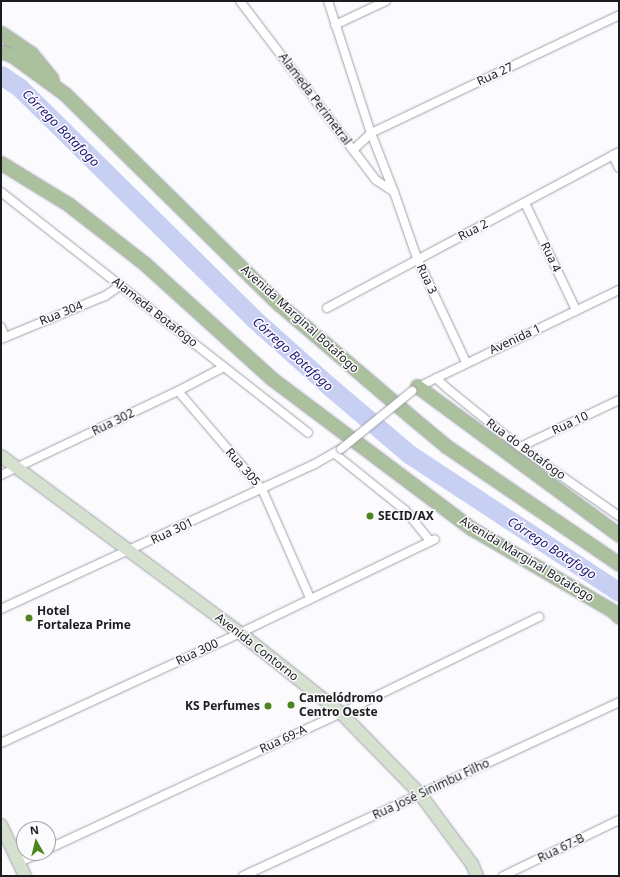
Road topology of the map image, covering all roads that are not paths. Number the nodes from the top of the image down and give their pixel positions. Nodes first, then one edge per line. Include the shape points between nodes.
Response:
1 (240, 1) edge
2 (328, 1) edge
3 (386, 1) edge
4 (619, 15) edge
5 (335, 25) junction
6 (1, 33) edge
7 (1, 51) edge
8 (65, 94) junction
9 (371, 134) junction
10 (353, 150) junction
11 (616, 153) edge
12 (1, 163) edge
13 (619, 168) edge
14 (1, 192) edge
15 (394, 192) junction
16 (525, 203) junction
17 (417, 258) junction
18 (120, 286) junction
19 (619, 290) edge
20 (327, 308) dead end
21 (576, 310) junction
22 (1, 327) edge
23 (3, 338) edge
24 (466, 362) junction
25 (224, 367) junction
26 (436, 378) junction
27 (414, 388) junction
28 (178, 391) junction
29 (619, 400) edge
30 (308, 433) dead end
31 (520, 446) junction
32 (338, 451) junction
33 (1, 456) edge
34 (18, 468) junction
35 (1, 476) edge
36 (262, 489) junction
37 (619, 504) edge
38 (610, 508) junction
39 (619, 516) edge
40 (619, 535) edge
41 (128, 551) junction
42 (619, 564) edge
43 (310, 598) junction
44 (1, 609) edge
45 (539, 617) dead end
46 (619, 617) edge
47 (240, 633) junction
48 (619, 702) edge
49 (341, 713) junction
50 (1, 742) edge
51 (420, 794) junction
52 (619, 820) edge
53 (1, 825) edge
54 (56, 845) edge
55 (19, 862) joint
56 (25, 876) edge
57 (243, 876) edge
58 (477, 876) edge
59 (503, 876) edge

1 - 10 street, Alameda Perimetral
2 - 5 street, Rua 3
3 - 5 street
4 - 9 street, Rua 27
5 - 9 street, Rua 3
6 - 8 main road via 31,53
7 - 8 main road, Avenida Marginal Botafogo via 13,56
8 - 42 main road, Avenida Marginal Botafogo via 278,304 404,411 446,446
9 - 10 street, Rua 27
9 - 15 street, Rua 3
10 - 15 street, Alameda Perimetral via 376,180
11 - 13 street
11 - 16 street, Rua 2
12 - 46 main road, Avenida Marginal Botafogo via 68,204 145,264 271,378 472,528 613,611
14 - 18 street, Alameda Botafogo
15 - 17 street, Rua 3
16 - 17 street, Rua 2
16 - 21 street, Rua 4
17 - 20 street, Rua 2
17 - 24 street, Rua 3
18 - 23 street, Rua 304 via 105,296
18 - 25 street, Alameda Botafogo
19 - 21 street, Avenida 1
21 - 24 street, Avenida 1
22 - 23 street
24 - 26 street, Avenida 1
25 - 28 street, Rua 302
25 - 30 street, Alameda Botafogo
26 - 27 street, Avenida 1
26 - 31 street, Rua do Botafogo
27 - 32 street, Avenida 1, bridge
27 - 40 main road
28 - 34 street, Rua 302
28 - 36 street, Rua 305
29 - 31 street, Rua 10
31 - 38 street, Rua do Botafogo
32 - 36 street, Rua 301
32 - 43 street, Rua 300 via 405,510 433,540
33 - 34 main road, Avenida Contorno
34 - 35 street, Rua 302
34 - 41 main road, Avenida Contorno
36 - 41 street, Rua 301
36 - 43 street, Rua 305
37 - 38 street
38 - 39 street, Rua do Botafogo
41 - 44 street, Rua 301
41 - 47 main road, Avenida Contorno
43 - 47 street, Rua 300
45 - 49 street, Rua 69-A
47 - 49 main road, Avenida Contorno
47 - 50 street, Rua 300
48 - 51 street, Rua José Sinimbu Filho
49 - 51 main road, Avenida Contorno
49 - 54 street, Rua 69-A
51 - 57 street, Rua José Sinimbu Filho
51 - 58 main road, Avenida Contorno via 472,864
52 - 59 street, Rua 67-B
53 - 55 main road
55 - 56 main road

